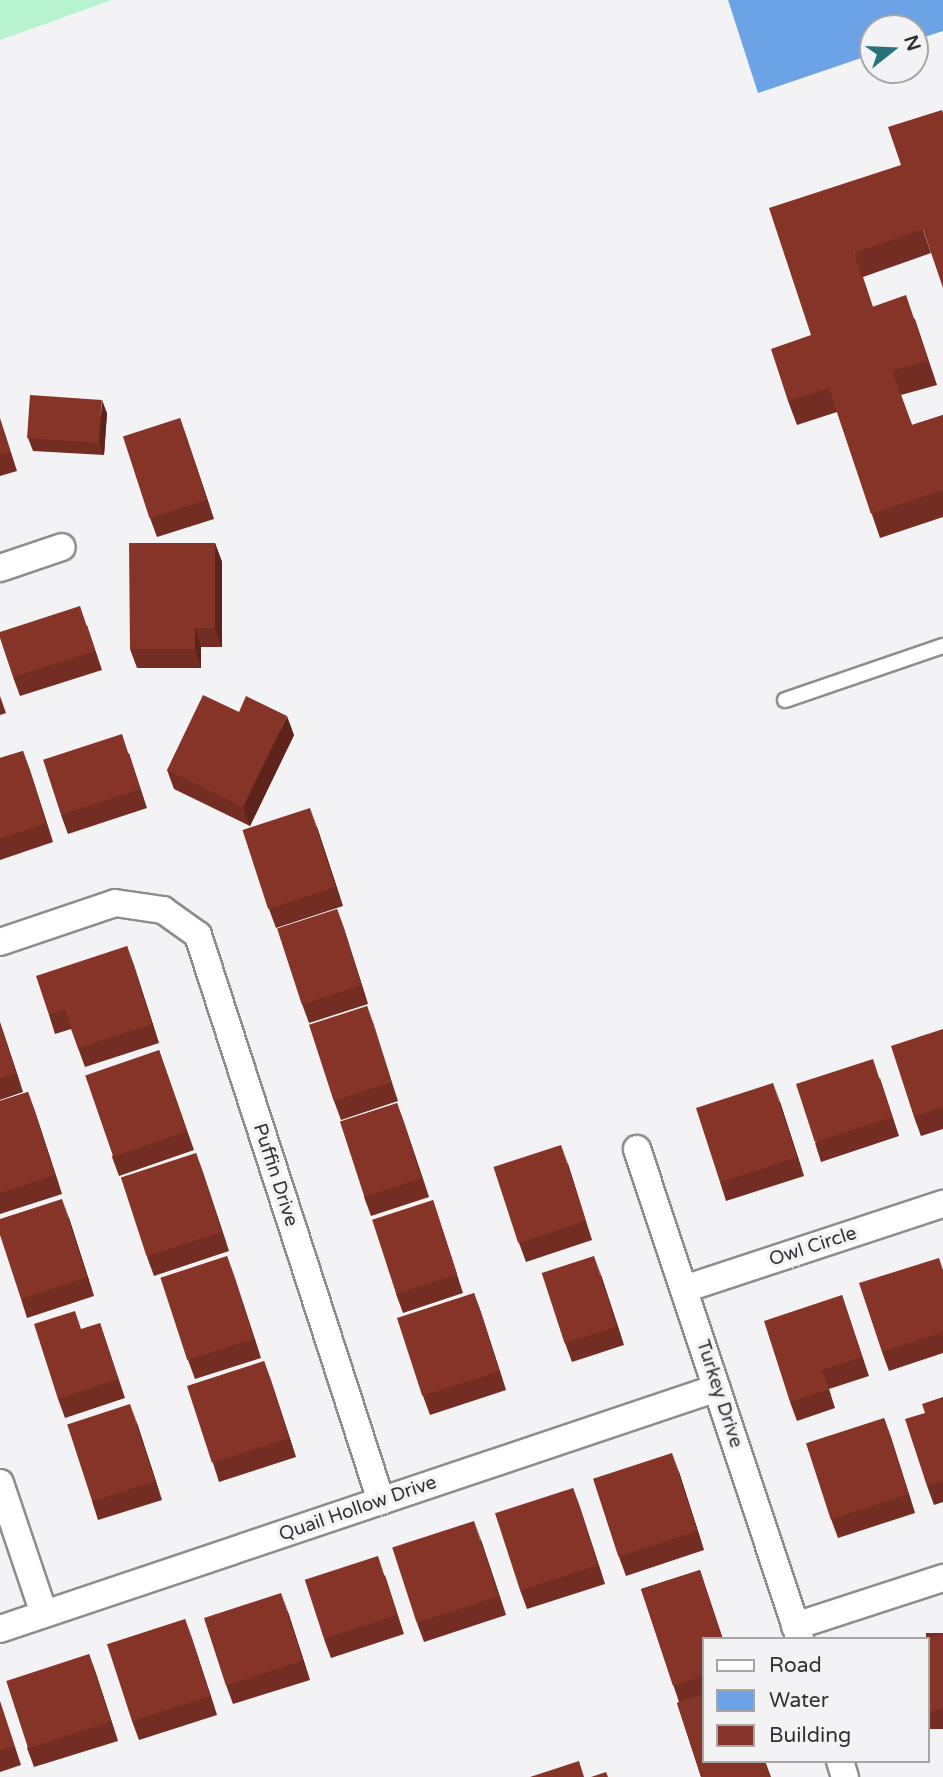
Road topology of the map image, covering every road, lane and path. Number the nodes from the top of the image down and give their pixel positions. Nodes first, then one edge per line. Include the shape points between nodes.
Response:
1 (62, 547) dead end
2 (0, 568) edge
3 (943, 646) edge
4 (785, 700) dead end
5 (0, 942) edge
6 (637, 1149) dead end
7 (943, 1204) edge
8 (684, 1289) junction
9 (717, 1388) junction
10 (0, 1483) edge
11 (381, 1501) junction
12 (943, 1578) edge
13 (44, 1614) junction
14 (0, 1629) edge
15 (797, 1632) edge

1 - 2 street
3 - 4 lane
5 - 11 street, Puffin Drive via 116,903 163,910 198,934
6 - 8 street, Turkey Drive
7 - 8 street, Owl Circle
8 - 9 street, Turkey Drive
9 - 11 street, Quail Hollow Drive
9 - 15 street, Turkey Drive
10 - 13 street
11 - 13 street, Quail Hollow Drive
12 - 15 street
13 - 14 street, Quail Hollow Drive

